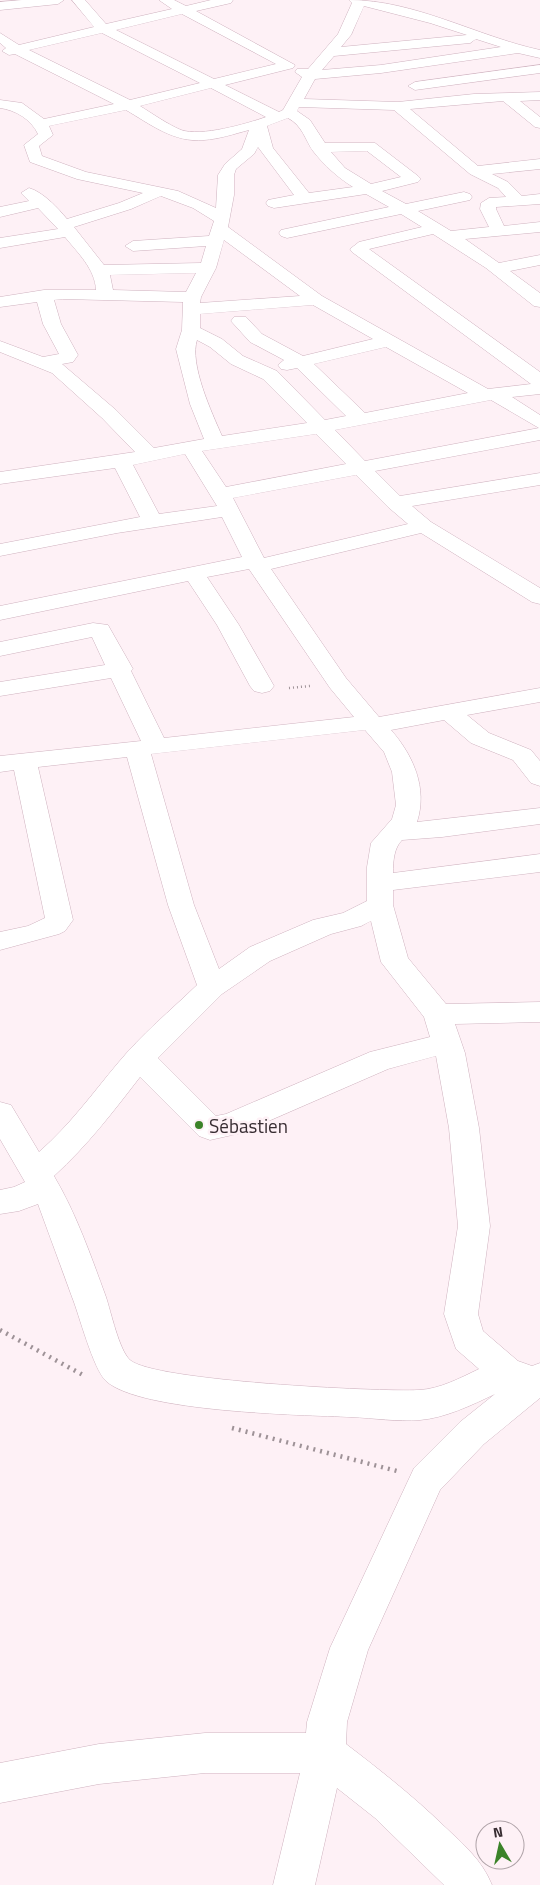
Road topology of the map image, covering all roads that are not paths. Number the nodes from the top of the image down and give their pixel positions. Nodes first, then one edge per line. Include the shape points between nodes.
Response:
1 (58, 0) edge
2 (78, 0) edge
3 (165, 0) edge
4 (227, 0) edge
5 (358, 0) edge
6 (37, 1) edge
7 (0, 6) edge
8 (184, 10) junction
9 (104, 29) junction
10 (0, 37) edge
11 (484, 37) junction
12 (518, 49) junction
13 (16, 50) junction
14 (0, 52) edge
15 (330, 52) junction
16 (540, 54) edge
17 (288, 66) junction
18 (540, 69) edge
19 (310, 75) junction
20 (210, 84) junction
21 (399, 88) dead end
22 (540, 96) edge
23 (506, 97) junction
24 (0, 104) edge
25 (128, 105) junction
26 (17, 106) junction
27 (398, 106) junction
28 (286, 111) junction
29 (0, 116) edge
30 (41, 124) junction
31 (259, 124) junction
32 (540, 124) edge
33 (319, 148) junction
34 (540, 164) edge
35 (475, 171) junction
36 (369, 189) junction
37 (160, 191) junction
38 (464, 197) dead end
39 (305, 198) junction
40 (540, 199) edge
41 (517, 200) junction
42 (274, 203) dead end
43 (404, 208) junction
44 (0, 212) edge
45 (540, 227) edge
46 (67, 228) junction
47 (219, 229) junction
48 (498, 231) junction
49 (443, 232) junction
50 (287, 233) dead end
51 (0, 243) edge
52 (133, 246) dead end
53 (540, 260) edge
54 (208, 268) junction
55 (498, 268) junction
56 (100, 270) junction
57 (44, 295) junction
58 (105, 295) junction
59 (316, 300) junction
60 (0, 302) edge
61 (540, 302) edge
62 (192, 303) junction
63 (240, 321) dead end
64 (191, 330) junction
65 (389, 341) junction
66 (0, 346) edge
67 (43, 362) junction
68 (301, 362) junction
69 (261, 370) junction
70 (540, 381) edge
71 (540, 388) edge
72 (490, 395) junction
73 (361, 420) junction
74 (540, 423) edge
75 (320, 427) junction
76 (540, 434) edge
77 (215, 442) junction
78 (190, 447) junction
79 (149, 455) junction
80 (121, 461) junction
81 (360, 466) junction
82 (0, 478) edge
83 (540, 479) edge
84 (225, 502) junction
85 (395, 504) junction
86 (153, 522) junction
87 (424, 526) junction
88 (2, 545) edge
89 (257, 563) junction
90 (193, 572) junction
91 (540, 597) edge
92 (0, 613) edge
93 (0, 649) edge
94 (121, 668) junction
95 (262, 686) road end
96 (0, 689) edge
97 (540, 695) edge
98 (450, 713) junction
99 (374, 724) junction
100 (147, 747) junction
101 (12, 763) edge
102 (540, 778) edge
103 (540, 816) edge
104 (394, 832) junction
105 (540, 864) edge
106 (379, 894) junction
107 (0, 942) edge
108 (212, 987) junction
109 (540, 1012) edge
110 (438, 1014) junction
111 (447, 1043) junction
112 (140, 1059) junction
113 (0, 1113) edge
114 (40, 1180) junction
115 (0, 1202) edge
116 (527, 1377) edge
117 (325, 1753) junction
118 (0, 1783) edge
119 (294, 1885) edge
120 (472, 1885) edge

1 - 6 street
2 - 9 street
3 - 8 street
4 - 8 street
5 - 11 street via 435,20
5 - 15 street via 344,35
6 - 7 street
8 - 9 street
8 - 17 street
9 - 13 street
9 - 20 street
10 - 13 street
11 - 12 street
11 - 15 street
12 - 16 street
12 - 19 street via 389,68
13 - 14 street
13 - 25 street
15 - 19 street
17 - 19 street
17 - 20 street
18 - 21 street
19 - 28 street
20 - 25 street
20 - 28 street
22 - 23 street
23 - 27 street
23 - 32 street
24 - 26 street
25 - 30 street
25 - 31 street via 176,133 189,136 204,136
26 - 29 street
26 - 30 street
27 - 28 street
27 - 35 street
28 - 31 street
28 - 33 street via 304,120
30 - 37 street via 46,135 32,145 35,159 82,176
31 - 39 street via 266,149 282,165 292,184
31 - 47 street via 249,151 230,167 226,175 226,196
33 - 36 street via 332,165
33 - 36 street via 370,146 413,179
34 - 35 street
35 - 41 street via 503,185
36 - 39 street
36 - 43 street
37 - 46 street
37 - 47 street via 190,201
38 - 43 street
39 - 42 street
40 - 41 street
41 - 48 street via 493,201 488,205
43 - 49 street
43 - 50 street
44 - 46 street via 35,198
45 - 48 street
46 - 51 street
46 - 56 street
47 - 52 street
47 - 54 street
47 - 59 street
48 - 49 street
49 - 55 street
49 - 70 street via 365,245 358,249
53 - 55 street
54 - 56 street
54 - 62 street
55 - 61 street
56 - 58 street
57 - 58 street
57 - 60 street
57 - 67 street via 52,324 69,356
58 - 62 street
59 - 62 street
59 - 65 street
62 - 64 street
63 - 68 street via 256,338
64 - 69 street via 216,343 237,360
64 - 77 street via 187,359 199,404
65 - 68 street
65 - 72 street
66 - 67 street
67 - 79 street via 64,374
68 - 69 street
68 - 73 street
69 - 75 street via 281,385
71 - 72 street
72 - 73 street
72 - 74 street
73 - 75 street
75 - 77 street
75 - 81 street
76 - 81 street
77 - 78 street
78 - 79 street
78 - 84 street
79 - 80 street
80 - 82 street
80 - 86 street
81 - 84 street
81 - 85 street
83 - 85 street
84 - 86 street
84 - 89 street
85 - 87 street
86 - 88 street
87 - 89 street
87 - 91 street
89 - 90 street
89 - 99 street via 338,683
90 - 92 street
90 - 95 street
93 - 94 street via 97,630
94 - 96 street
94 - 100 street
97 - 98 street
98 - 99 street
98 - 102 street via 480,738 522,755
99 - 100 street
99 - 104 street via 395,750 409,792 404,822
100 - 101 street
100 - 108 street via 181,905
101 - 107 street via 59,920 53,927
103 - 104 street
104 - 106 street via 384,842
105 - 106 street
106 - 108 street via 351,920 323,926 260,954
106 - 110 street via 395,962
108 - 112 street
109 - 110 street
110 - 111 street
111 - 112 street via 380,1060 216,1129 210,1128
111 - 116 street via 464,1128 473,1206 474,1226 461,1314 468,1339
112 - 114 street
113 - 114 street
114 - 115 street via 19,1199
114 - 116 street via 50,1198 117,1370 136,1381 173,1389 274,1399 419,1405
116 - 117 street via 428,1479 349,1648 326,1722
117 - 118 street via 205,1753 100,1764
117 - 119 street
117 - 120 street via 390,1803

